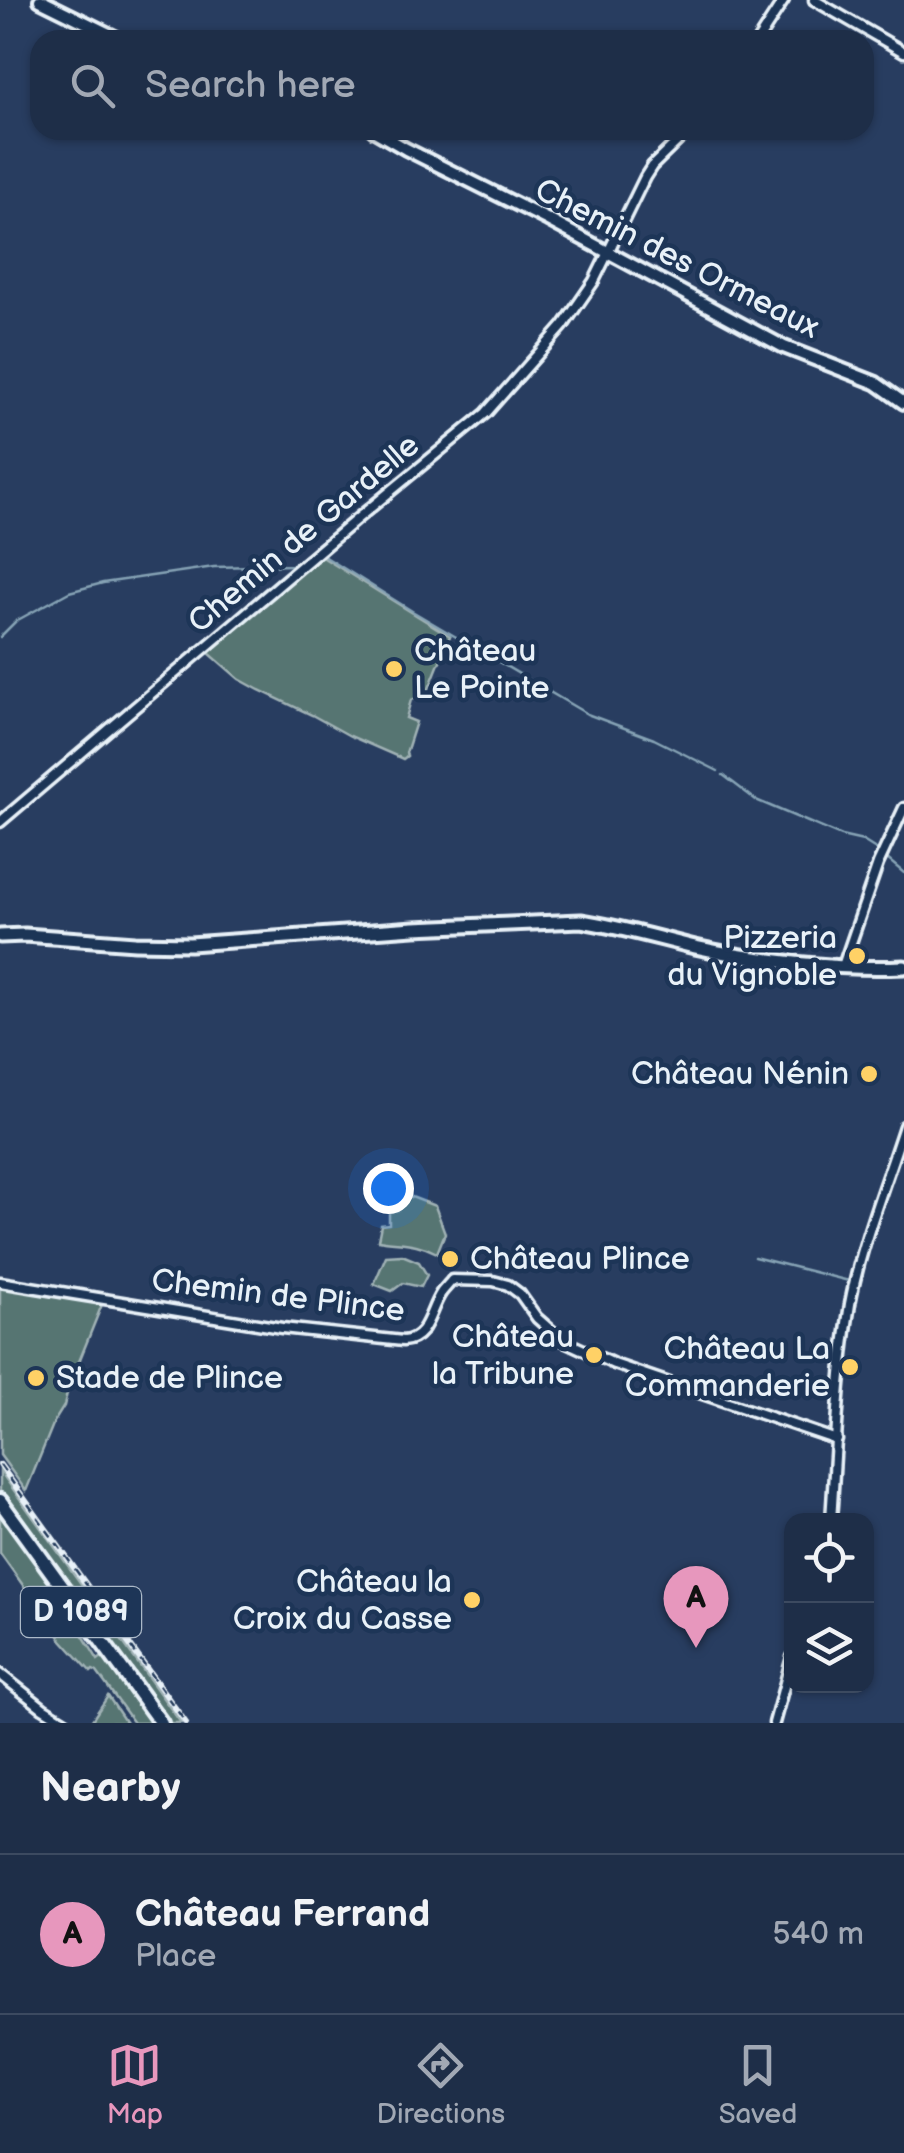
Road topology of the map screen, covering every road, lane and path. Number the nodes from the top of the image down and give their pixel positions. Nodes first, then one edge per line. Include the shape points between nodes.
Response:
1 (40, 0) edge
2 (784, 0) edge
3 (814, 0) edge
4 (101, 30) edge
5 (764, 30) edge
6 (866, 30) edge
7 (874, 35) edge
8 (904, 52) edge
9 (390, 140) edge
10 (678, 140) edge
11 (608, 253) junction
12 (904, 403) edge
13 (904, 808) edge
14 (0, 822) edge
15 (0, 936) edge
16 (843, 966) junction
17 (904, 967) edge
18 (904, 1126) edge
19 (0, 1282) edge
20 (837, 1440) junction
21 (0, 1501) edge
22 (832, 1513) edge
23 (0, 1674) edge
24 (784, 1686) edge
25 (67, 1723) edge
26 (161, 1723) edge
27 (774, 1723) edge

1 - 4 street
2 - 5 street
3 - 6 street
7 - 8 street
9 - 11 street, Chemin des Ormeaux
10 - 11 street, Chemin de Gardelle via 645,177
11 - 12 street, Chemin des Ormeaux via 784,347 876,382
11 - 14 street, Chemin de Gardelle via 562,326 486,413
13 - 16 street
15 - 16 main road via 190,944 581,921 736,955
16 - 17 main road
18 - 20 street via 856,1274
19 - 20 street, Chemin de Plince via 403,1342 420,1334 452,1280 493,1282 520,1294 537,1318 579,1348
20 - 22 street
21 - 26 main road, D 1089
23 - 25 street
24 - 27 street

